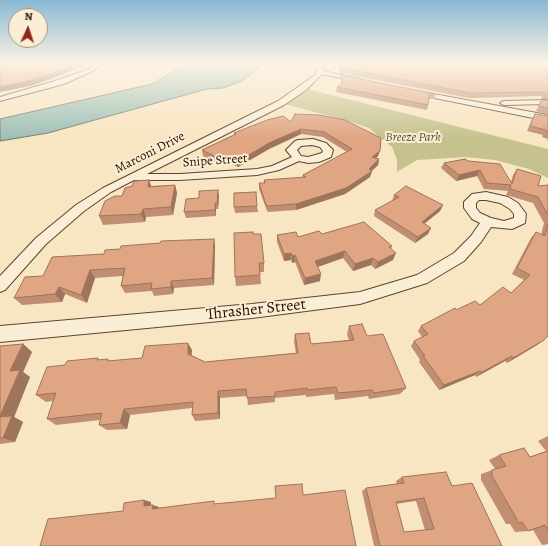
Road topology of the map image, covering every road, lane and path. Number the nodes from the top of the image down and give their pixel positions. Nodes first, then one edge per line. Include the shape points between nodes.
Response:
1 (41, 87) edge
2 (303, 87) edge
3 (409, 91) edge
4 (0, 99) edge
5 (548, 102) edge
6 (485, 106) junction
7 (548, 118) edge
8 (298, 158) dead end
9 (132, 177) junction
10 (488, 222) dead end
11 (0, 286) edge
12 (0, 334) edge

1 - 4 street
2 - 9 street, Marconi Drive via 281,103
3 - 6 street
5 - 6 street via 496,103
6 - 7 street
8 - 9 street, Snipe Street via 275,168 257,172
9 - 11 street, Marconi Drive via 80,208 41,241
10 - 12 street, Thrasher Street via 459,257 439,269 422,279 360,298 252,311

